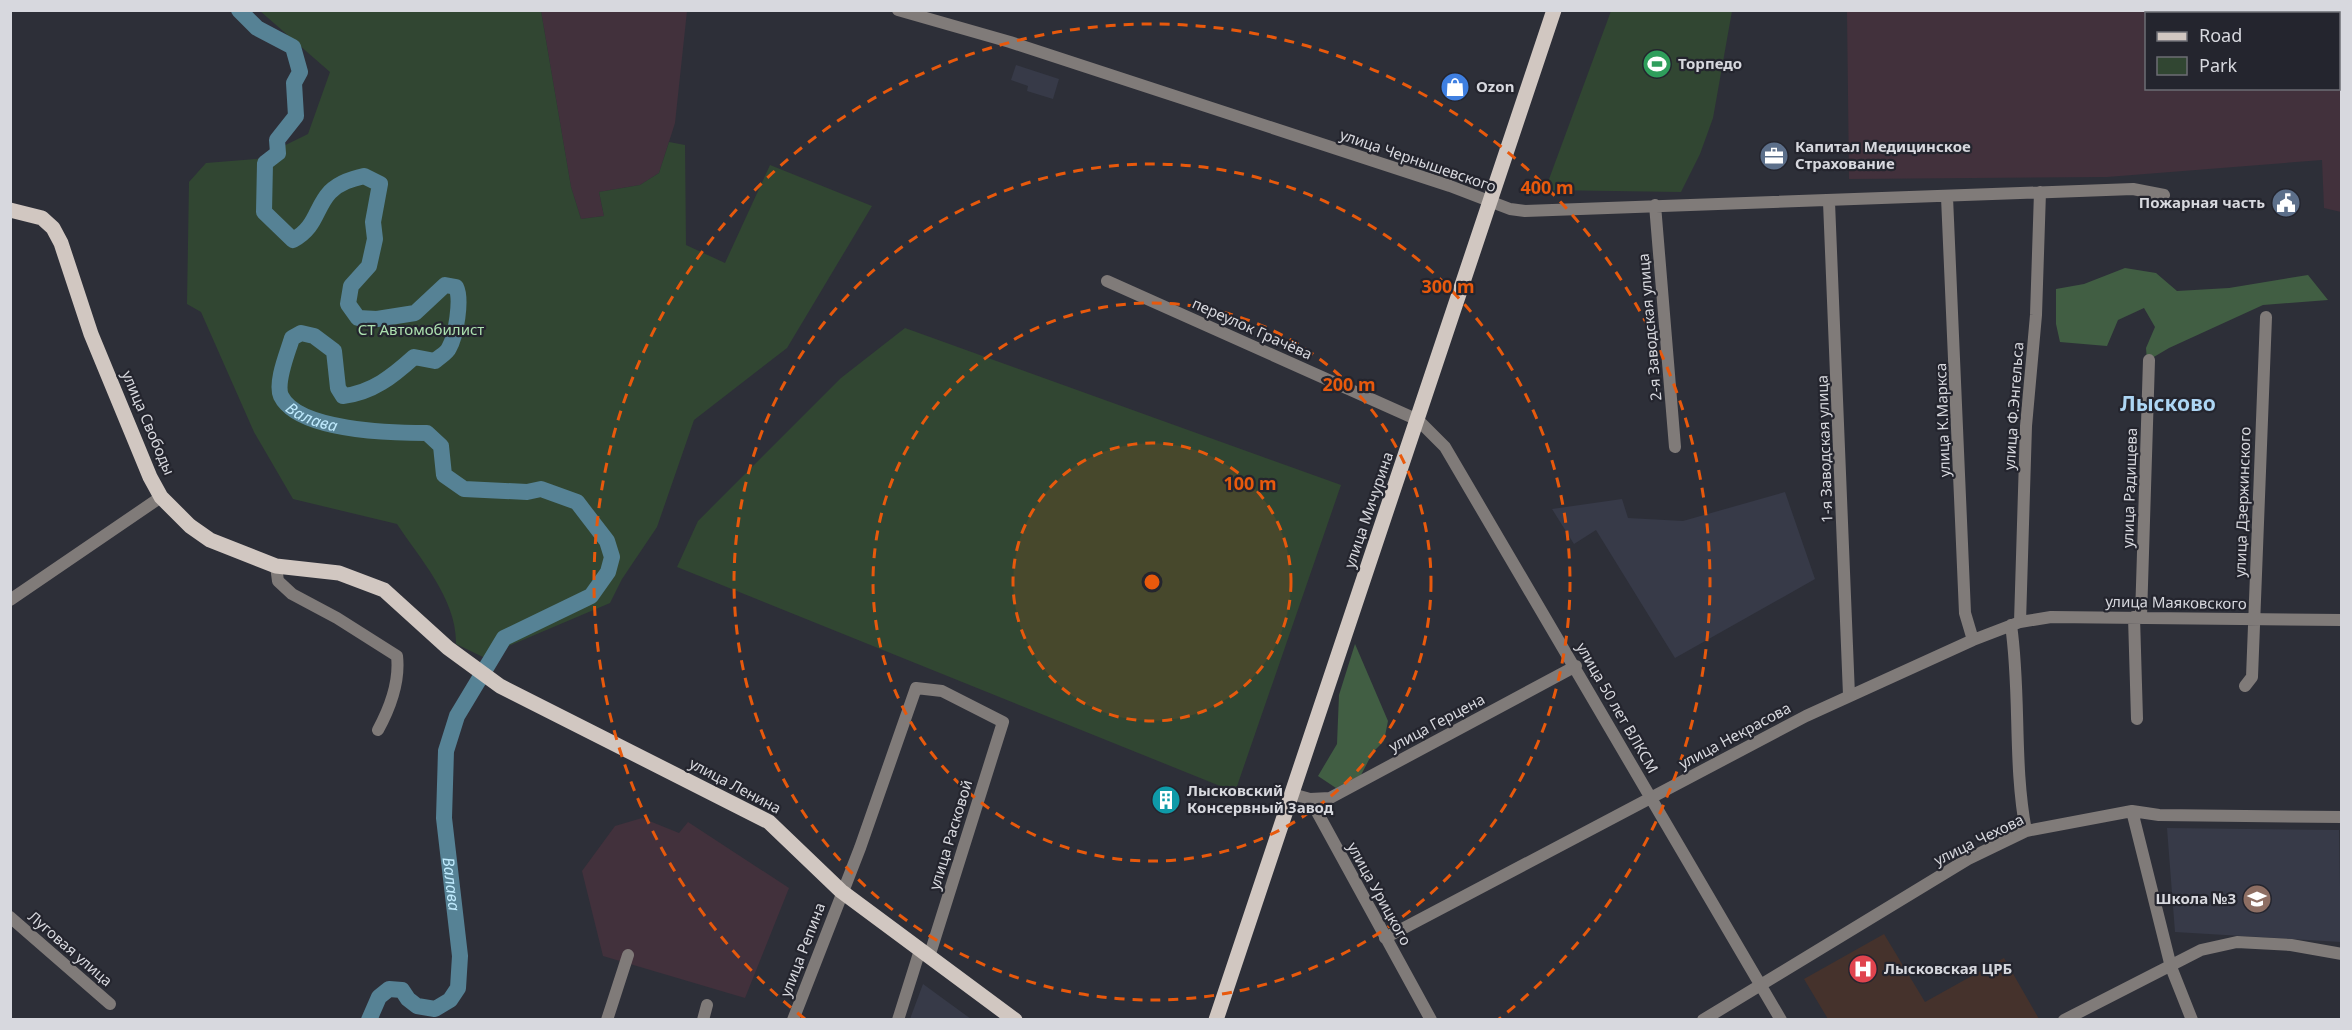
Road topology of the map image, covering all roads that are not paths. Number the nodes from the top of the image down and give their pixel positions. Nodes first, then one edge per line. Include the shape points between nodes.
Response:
1 (898, 10) edge
2 (1554, 10) edge
3 (2040, 192) junction
4 (2163, 195) dead end
5 (1947, 197) junction
6 (1490, 201) junction
7 (1829, 202) junction
8 (1655, 205) junction
9 (10, 210) edge
10 (1107, 281) dead end
11 (2266, 317) dead end
12 (2149, 360) dead end
13 (1418, 420) junction
14 (1675, 447) dead end
15 (161, 497) junction
16 (276, 566) junction
17 (10, 600) edge
18 (2137, 617) junction
19 (2253, 619) junction
20 (2342, 620) edge
21 (2016, 624) junction
22 (1973, 640) junction
23 (448, 648) joint
24 (1576, 666) junction
25 (2245, 686) dead end
26 (1849, 695) junction
27 (2137, 719) dead end
28 (1003, 722) joint
29 (378, 730) dead end
30 (1292, 794) junction
31 (1652, 797) junction
32 (1310, 800) junction
33 (2132, 811) junction
34 (2342, 817) edge
35 (2026, 831) junction
36 (842, 891) junction
37 (10, 917) edge
38 (1384, 938) junction
39 (924, 954) junction
40 (2342, 954) edge
41 (628, 955) dead end
42 (2171, 967) junction
43 (1761, 984) junction
44 (110, 1004) dead end
45 (707, 1005) dead end
46 (1015, 1019) edge
47 (607, 1020) edge
48 (703, 1020) edge
49 (793, 1020) edge
50 (898, 1020) edge
51 (1216, 1020) edge
52 (1431, 1020) edge
53 (1703, 1020) edge
54 (1781, 1020) edge
55 (2064, 1020) edge
56 (2192, 1020) edge

1 - 6 street, улица Чернышевского via 1021,46
2 - 6 main road, улица Мичурина
3 - 4 street, улица Чернышевского via 2133,189
3 - 5 street, улица Чернышевского
3 - 21 street, улица Ф.Энгельса
5 - 7 street, улица Чернышевского
5 - 22 street, улица К.Маркса via 1965,613
6 - 8 street, улица Чернышевского via 1525,210
6 - 13 main road, улица Мичурина
7 - 8 street, улица Чернышевского
7 - 26 street, 1-я Заводская улица
8 - 14 street, 2-я Заводская улица
9 - 15 main road, улица Свободы via 42,218 53,228 127,424
10 - 13 street, переулок Грачёва
11 - 19 street, улица Дзержинского
12 - 18 street, улица Радищева
13 - 24 street, улица 50 лет ВЛКСМ via 1445,447
13 - 30 main road, улица Мичурина
15 - 16 main road, улица Свободы via 210,540
15 - 17 street
16 - 23 main road, улица Свободы via 339,573 384,591
16 - 29 street via 278,581 292,594 397,657 399,671 387,714
18 - 19 street, улица Маяковского
18 - 21 street, улица Маяковского via 2051,617
18 - 27 street, улица Радищева
19 - 20 street, улица Маяковского
19 - 25 street, улица Дзержинского via 2252,676
21 - 22 street, улица Некрасова
21 - 35 street, улица Ф.Энгельса via 2020,800
22 - 26 street, улица Некрасова
23 - 36 main road, улица Ленина via 500,686 769,822
24 - 31 street, улица 50 лет ВЛКСМ
24 - 32 street, улица Герцена via 1330,798
26 - 31 street, улица Некрасова
28 - 36 street, улица Репина via 942,691 916,688
28 - 39 street, улица Расковой
30 - 32 street
30 - 51 main road, улица Мичурина
31 - 38 street, улица Некрасова
31 - 43 street, улица 50 лет ВЛКСМ
32 - 38 street, улица Урицкого
33 - 34 street, улица Чехова via 2159,815
33 - 35 street, улица Чехова
33 - 42 street
35 - 43 street, улица Чехова via 1968,859
36 - 39 main road, улица Ленина
36 - 49 street, улица Репина
37 - 44 street, Луговая улица
38 - 52 street, улица Урицкого
39 - 46 main road, улица Ленина
39 - 50 street, улица Расковой
40 - 42 street via 2291,945 2237,942 2201,950
41 - 47 street
42 - 55 street
42 - 56 street
43 - 53 street, улица Чехова
43 - 54 street, улица 50 лет ВЛКСМ
45 - 48 street

